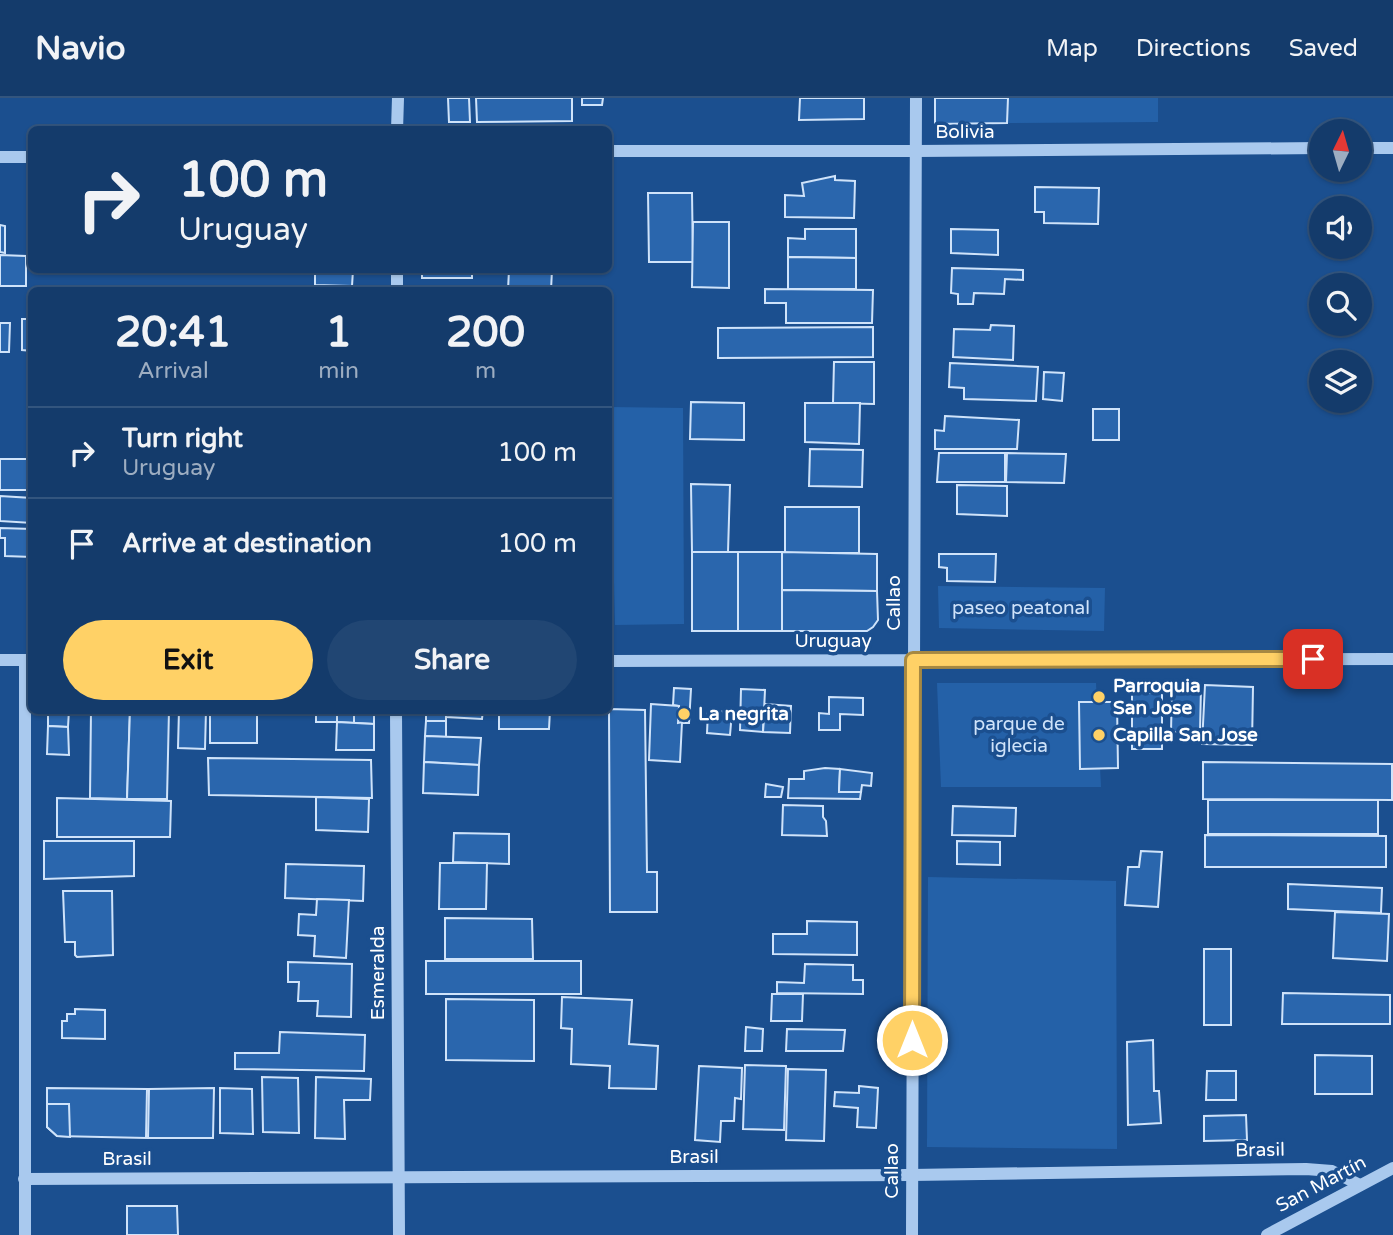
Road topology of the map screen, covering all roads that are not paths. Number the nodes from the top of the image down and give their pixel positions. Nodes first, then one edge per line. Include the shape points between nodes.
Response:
1 (398, 98) edge
2 (916, 98) edge
3 (397, 126) edge
4 (1309, 148) edge
5 (1372, 148) edge
6 (1393, 148) edge
7 (612, 151) edge
8 (916, 151) junction
9 (0, 157) edge
10 (28, 157) edge
11 (1393, 659) edge
12 (0, 660) edge
13 (28, 660) edge
14 (913, 660) junction
15 (612, 661) edge
16 (396, 714) edge
17 (1393, 1168) edge
18 (911, 1175) junction
19 (399, 1178) junction
20 (24, 1179) junction
21 (1360, 1185) junction
22 (25, 1235) edge
23 (399, 1235) edge
24 (912, 1235) edge
25 (1266, 1235) edge

1 - 3 street
2 - 8 street, Callao
4 - 8 street, Bolivia
5 - 6 street
7 - 8 street, Bolivia
8 - 14 street, Callao
9 - 10 street
11 - 14 street, Uruguay
12 - 13 street
13 - 20 street
14 - 15 street, Uruguay
14 - 18 street, Callao
16 - 19 street, Esmeralda
17 - 21 street, San Martín
18 - 19 street, Brasil
18 - 21 street, Brasil via 1306,1169 1332,1171
18 - 24 street, Callao
19 - 20 street, Brasil
19 - 23 street, Esmeralda
20 - 22 street
21 - 25 street, San Martín

